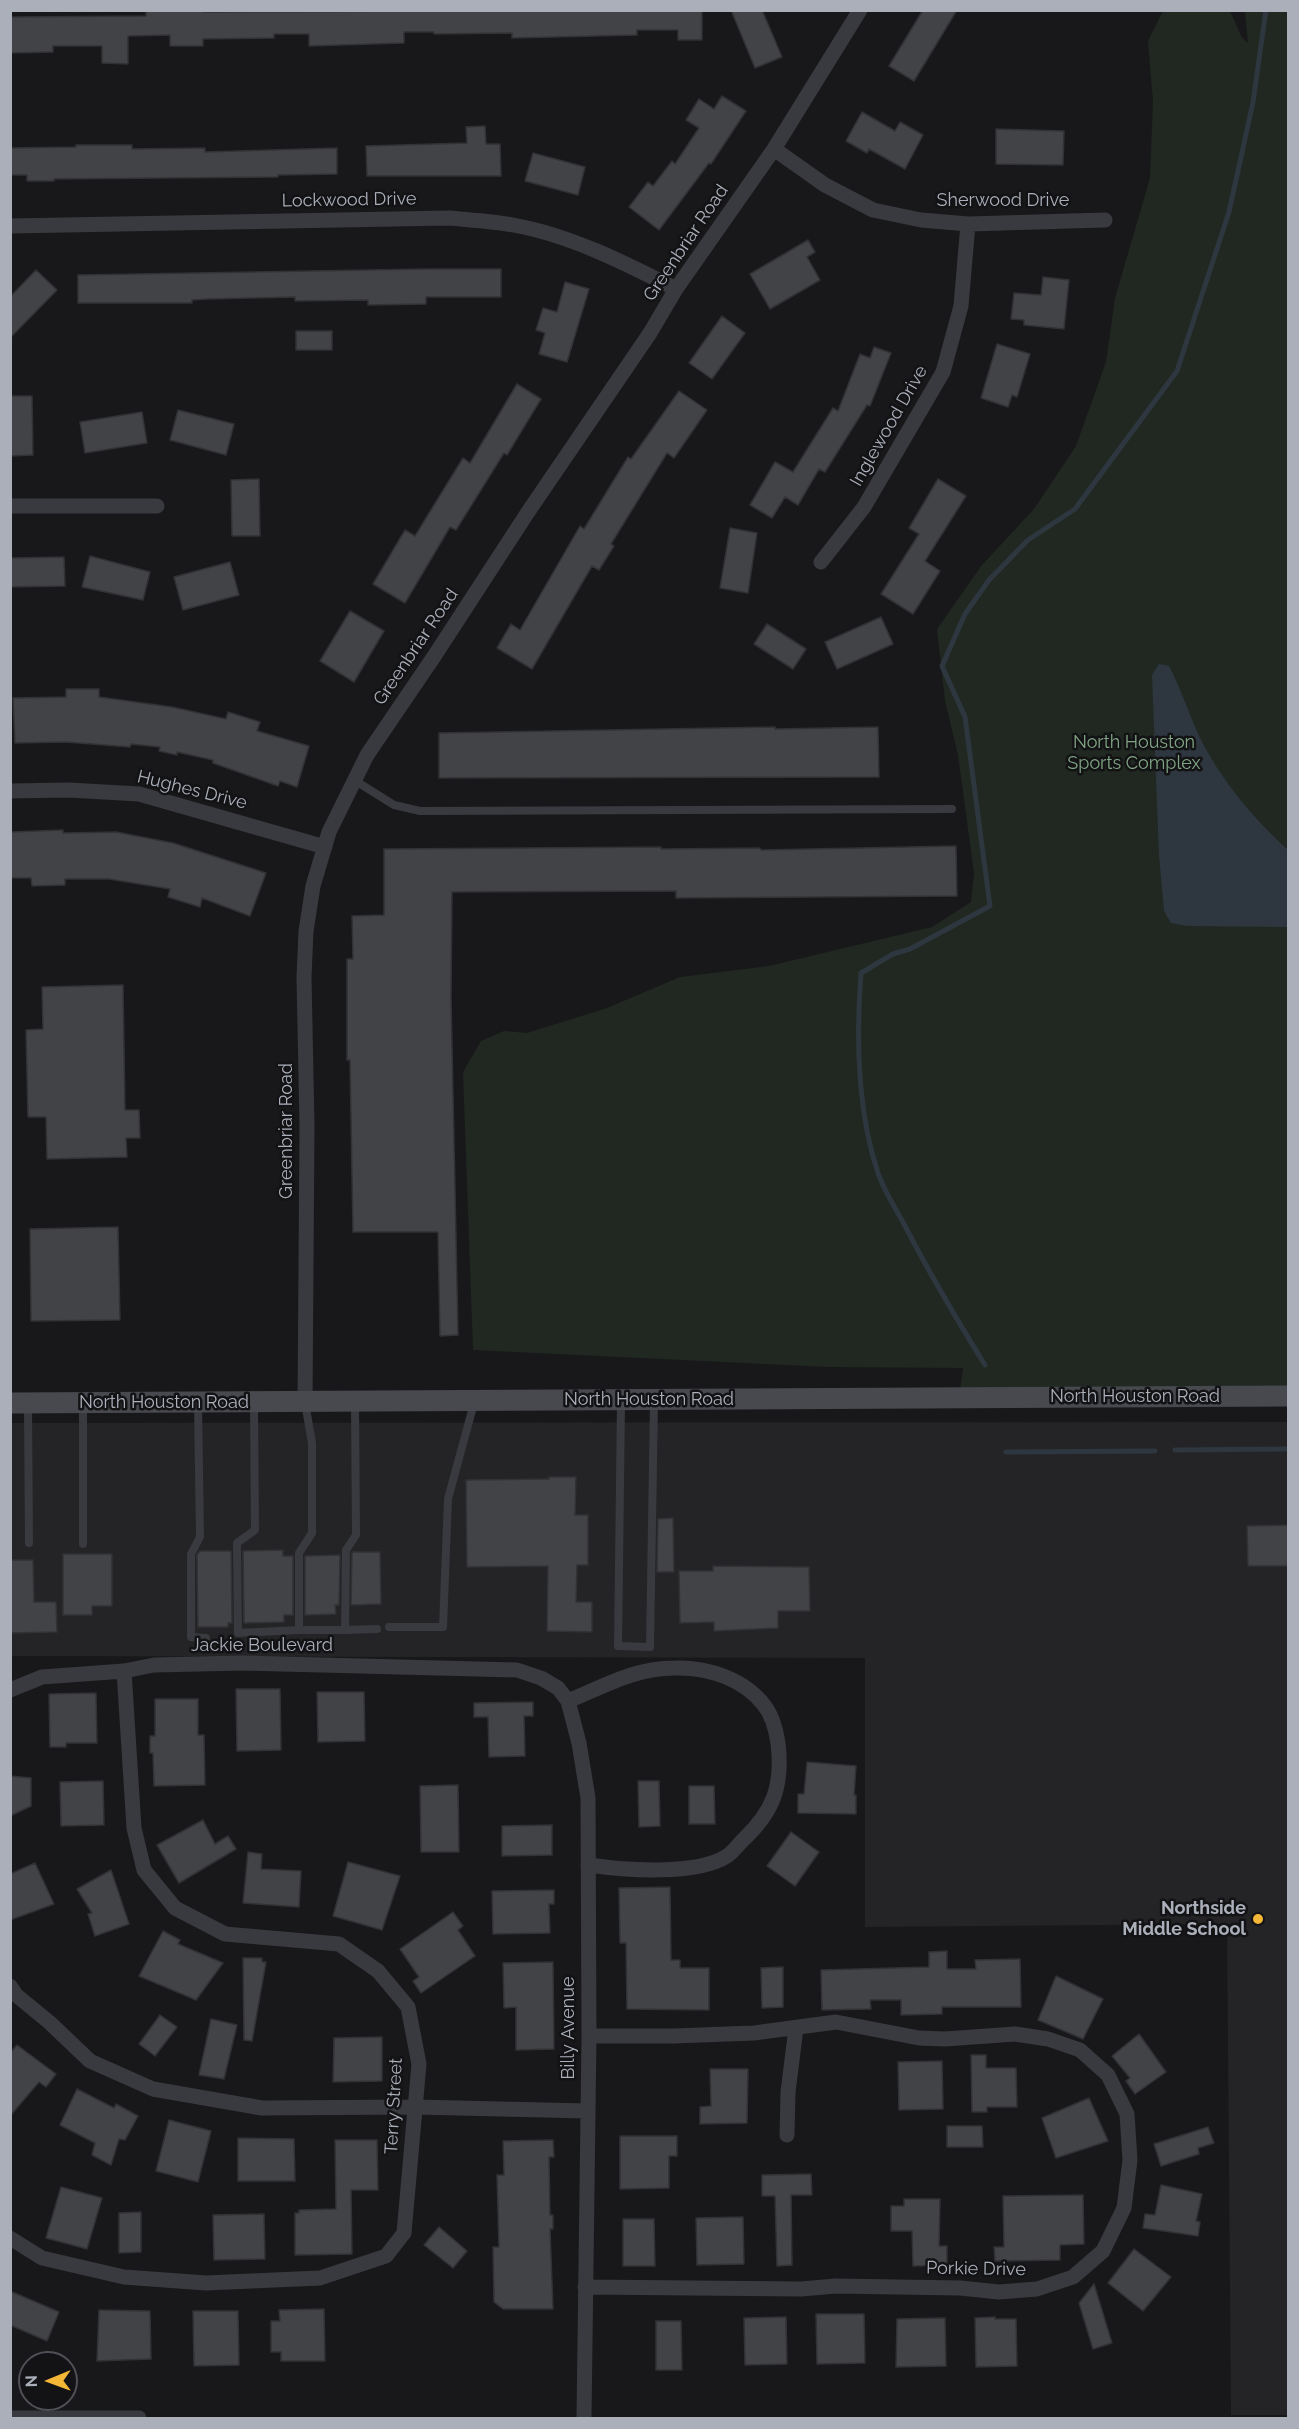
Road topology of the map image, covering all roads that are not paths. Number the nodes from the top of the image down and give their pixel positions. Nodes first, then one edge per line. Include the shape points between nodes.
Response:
1 (860, 10) edge
2 (774, 149) junction
3 (1105, 220) dead end
4 (968, 224) junction
5 (10, 226) edge
6 (676, 289) junction
7 (10, 506) edge
8 (157, 506) dead end
9 (821, 562) dead end
10 (354, 780) junction
11 (10, 791) edge
12 (952, 809) dead end
13 (325, 847) junction
14 (1288, 1396) edge
15 (621, 1400) junction
16 (654, 1400) junction
17 (474, 1401) junction
18 (254, 1402) junction
19 (355, 1402) junction
20 (19, 1403) edge
21 (83, 1403) junction
22 (198, 1403) junction
23 (305, 1403) junction
24 (29, 1543) dead end
25 (83, 1544) dead end
26 (389, 1627) dead end
27 (377, 1629) dead end
28 (299, 1630) junction
29 (345, 1630) junction
30 (206, 1638) dead end
31 (124, 1671) junction
32 (10, 1690) edge
33 (568, 1701) junction
34 (588, 1865) junction
35 (12, 1995) edge
36 (796, 2028) junction
37 (589, 2036) junction
38 (415, 2107) junction
39 (587, 2111) junction
40 (787, 2135) dead end
41 (10, 2238) edge
42 (585, 2287) junction
43 (10, 2418) edge
44 (139, 2418) edge
45 (584, 2418) edge

1 - 2 street, Greenbriar Road
2 - 4 street, Sherwood Drive via 825,185 873,210
2 - 6 street, Greenbriar Road
3 - 4 street, Sherwood Drive
4 - 9 street, Inglewood Drive via 962,306 943,372 864,507
5 - 6 street, Lockwood Drive via 449,218 514,225 566,241 618,260
6 - 10 street, Greenbriar Road via 651,333 528,512
7 - 8 street
10 - 12 lane via 394,805 420,811
10 - 13 street, Greenbriar Road
11 - 13 street, Hughes Drive via 139,794
13 - 23 street, Greenbriar Road via 313,886 304,977
14 - 16 street, North Houston Road
15 - 16 street, North Houston Road
15 - 16 lane via 618,1646 650,1647
15 - 17 street, North Houston Road
17 - 19 street, North Houston Road
17 - 26 lane via 448,1499 443,1627
18 - 22 street, North Houston Road
18 - 23 street, North Houston Road
18 - 28 lane via 255,1530 237,1543 238,1633
19 - 23 street, North Houston Road
19 - 29 lane via 356,1535 346,1550
20 - 21 street, North Houston Road
20 - 24 lane
21 - 22 street, North Houston Road
21 - 25 lane
22 - 30 lane via 200,1537 191,1554 191,1637
23 - 28 lane via 312,1443 312,1533 299,1553
27 - 29 lane
28 - 29 lane
31 - 32 street, Jackie Boulevard via 42,1677
31 - 33 street, Jackie Boulevard via 154,1665 243,1663 517,1670 541,1677 558,1688
31 - 38 street, Terry Street via 134,1828 144,1870 175,1908 225,1934 339,1944 378,1971 408,2007 419,2064
33 - 34 street, Billy Avenue via 588,1798
33 - 34 street via 613,1680 647,1670 677,1668 724,1675 747,1688 765,1706 776,1730 780,1759 772,1804 752,1832 726,1857 667,1870
34 - 37 street, Billy Avenue
35 - 38 street via 49,2022 90,2061 153,2089 262,2108
36 - 37 street, Porkie Drive via 754,2033
36 - 40 street
36 - 42 street, Porkie Drive via 836,2022 945,2040 1015,2034 1048,2039 1080,2050 1108,2075 1127,2114 1130,2160 1124,2208 1103,2251 1073,2277 1037,2289 999,2292 836,2286
37 - 39 street, Billy Avenue
38 - 39 street
38 - 41 street, Terry Street via 404,2233 386,2256 320,2278 206,2283 124,2277 42,2258
39 - 42 street, Billy Avenue
42 - 45 street, Billy Avenue
43 - 44 street

